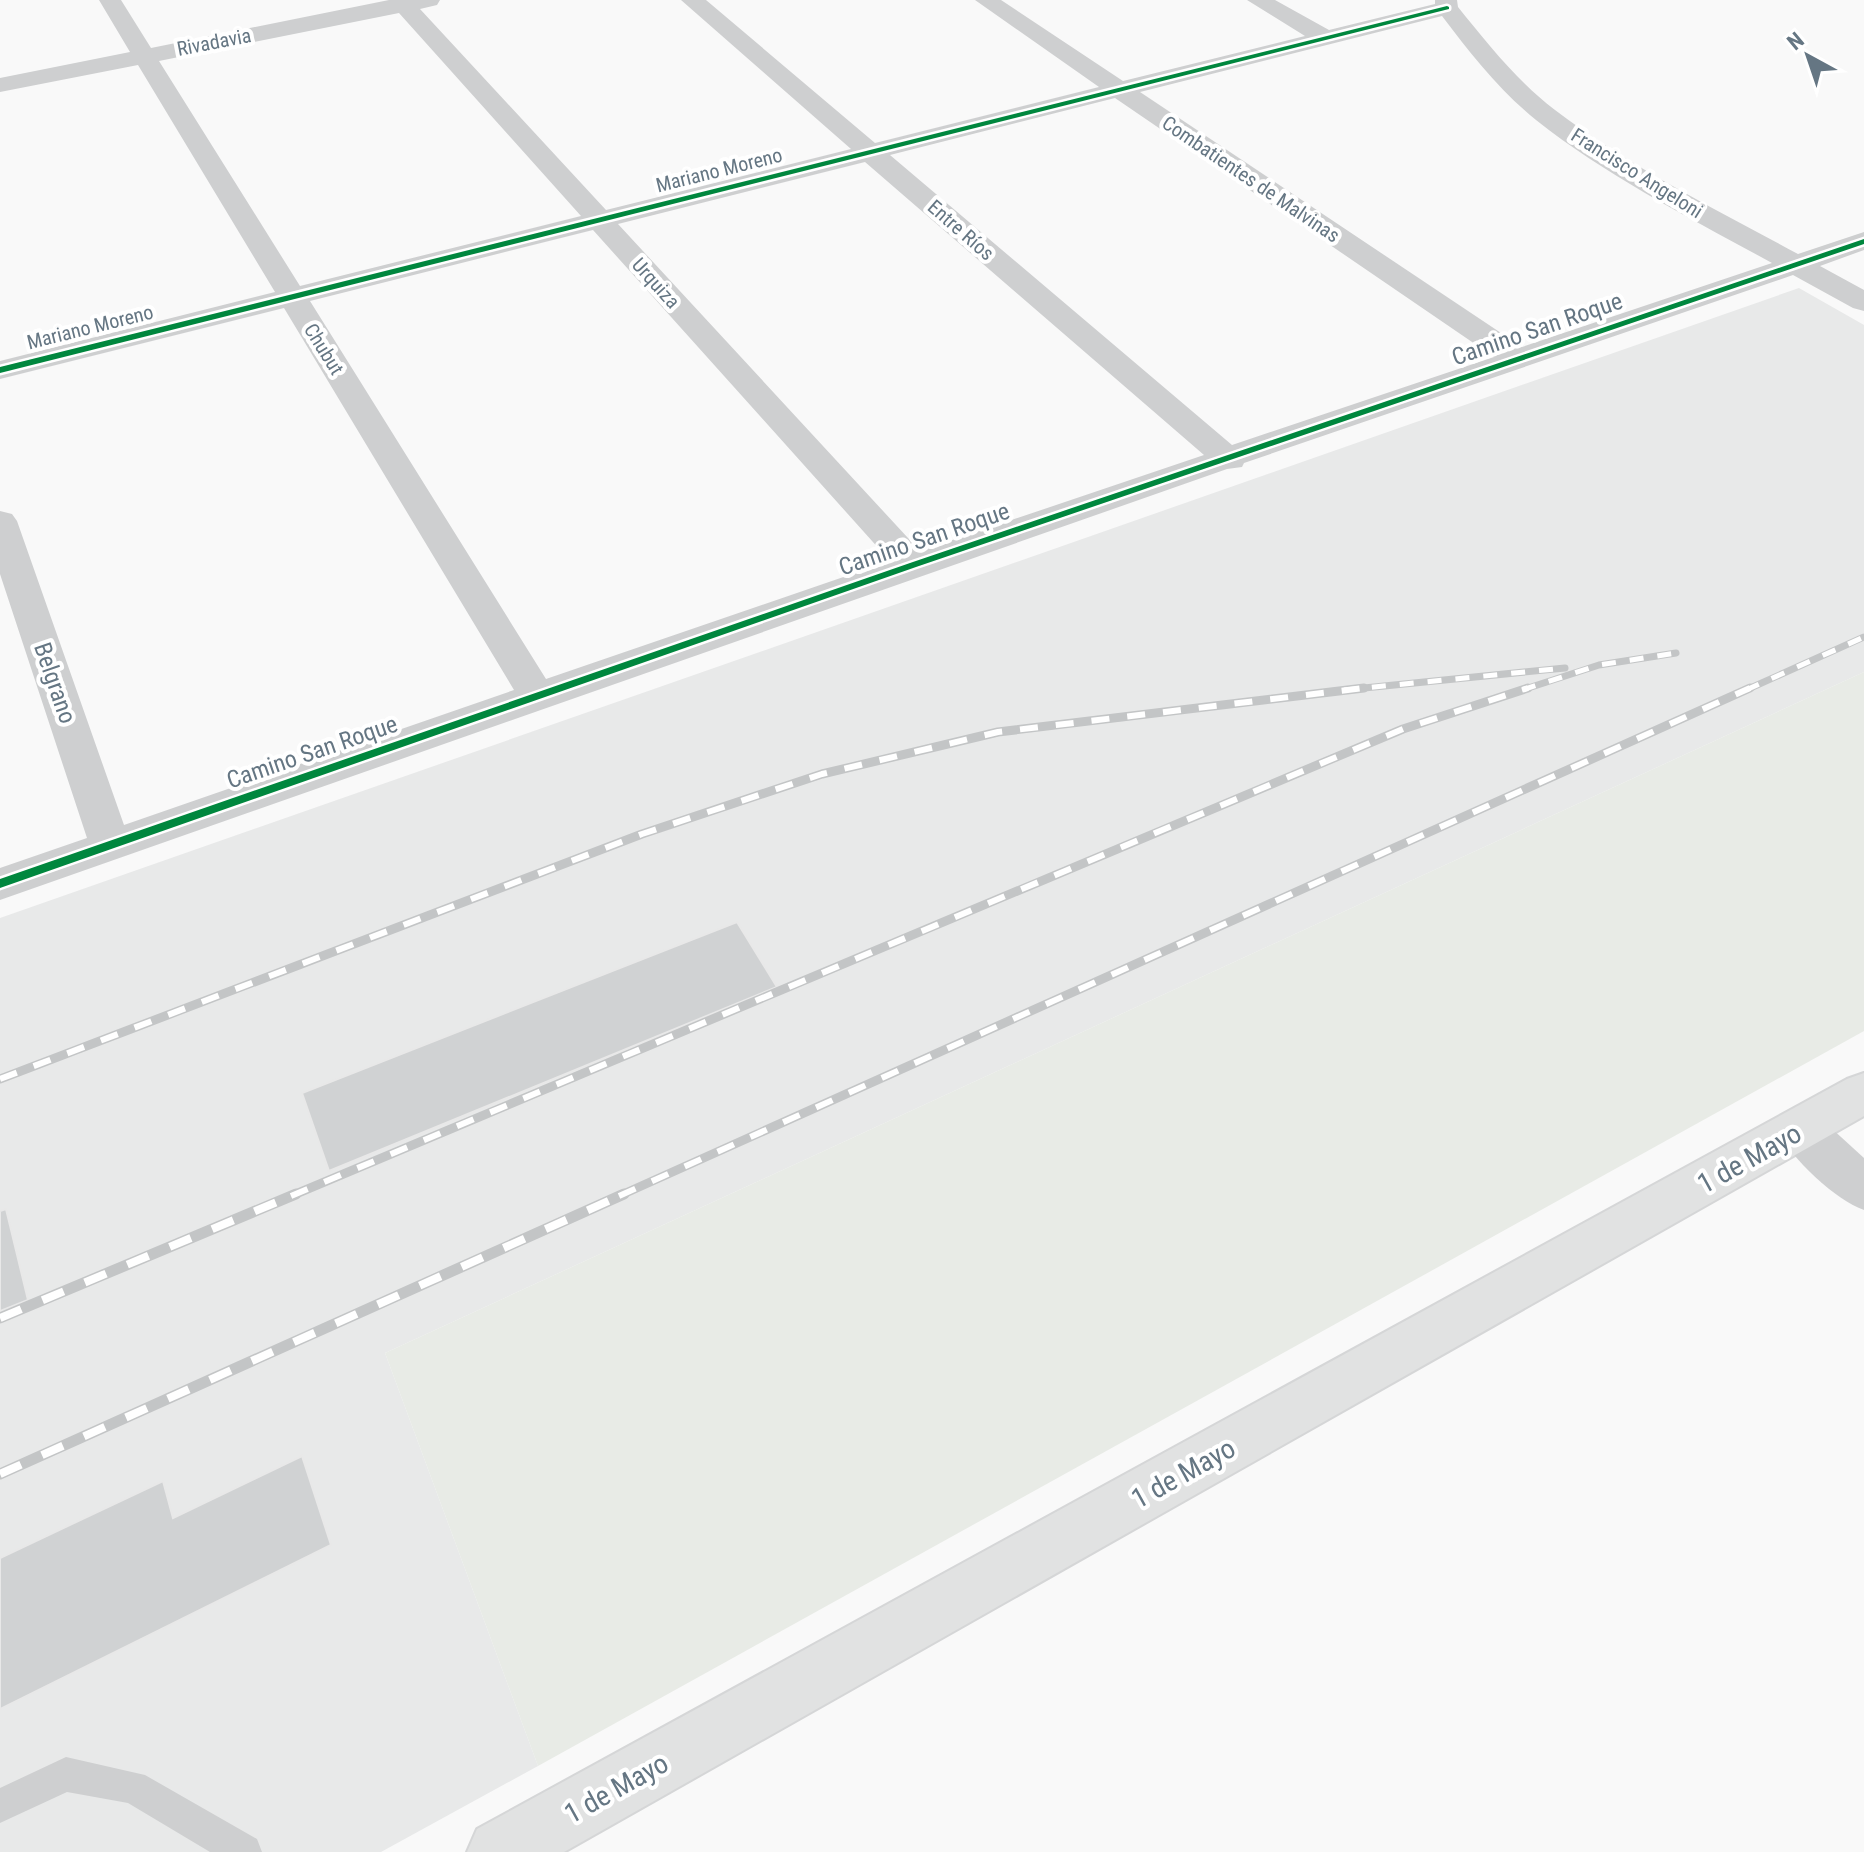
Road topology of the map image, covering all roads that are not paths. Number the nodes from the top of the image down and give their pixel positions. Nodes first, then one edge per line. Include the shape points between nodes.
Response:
1 (110, 0) edge
2 (692, 0) edge
3 (986, 0) edge
4 (1258, 0) edge
5 (411, 2) edge
6 (1447, 4) edge
7 (1327, 39) junction
8 (144, 56) junction
9 (0, 85) edge
10 (1121, 91) junction
11 (872, 153) junction
12 (600, 221) junction
13 (1864, 241) edge
14 (1795, 265) junction
15 (292, 297) junction
16 (1864, 302) edge
17 (1517, 358) junction
18 (0, 370) edge
19 (1230, 460) junction
20 (0, 521) edge
21 (913, 565) junction
22 (538, 698) junction
23 (110, 845) junction
24 (0, 884) edge
25 (1864, 1093) edge
26 (1801, 1130) junction
27 (1864, 1189) edge
28 (0, 1806) edge
29 (244, 1852) edge
30 (500, 1852) edge

1 - 8 street, Chubut
2 - 11 street, Entre Ríos
3 - 10 street, Combatientes de Malvinas
4 - 7 street
5 - 8 street, Rivadavia
5 - 12 street, Urquiza
6 - 7 street, Mariano Moreno
6 - 14 street, Francisco Angeloni via 1484,55 1544,114 1633,175
7 - 10 street, Mariano Moreno
8 - 9 street, Rivadavia
8 - 15 street, Chubut
10 - 11 street, Mariano Moreno
10 - 17 street, Combatientes de Malvinas
11 - 12 street, Mariano Moreno
11 - 19 street, Entre Ríos
12 - 15 street, Mariano Moreno
12 - 21 street, Urquiza
13 - 14 street, Camino San Roque
14 - 16 street, Francisco Angeloni
14 - 17 street, Camino San Roque
15 - 18 street, Mariano Moreno
15 - 22 street, Chubut
17 - 19 street, Camino San Roque
19 - 21 street, Camino San Roque
20 - 23 street, Belgrano
21 - 22 street, Camino San Roque
22 - 23 street, Camino San Roque
23 - 24 street, Camino San Roque
25 - 26 main road, 1 de Mayo
26 - 27 street
26 - 30 main road, 1 de Mayo
28 - 29 lane via 66,1774 133,1787

